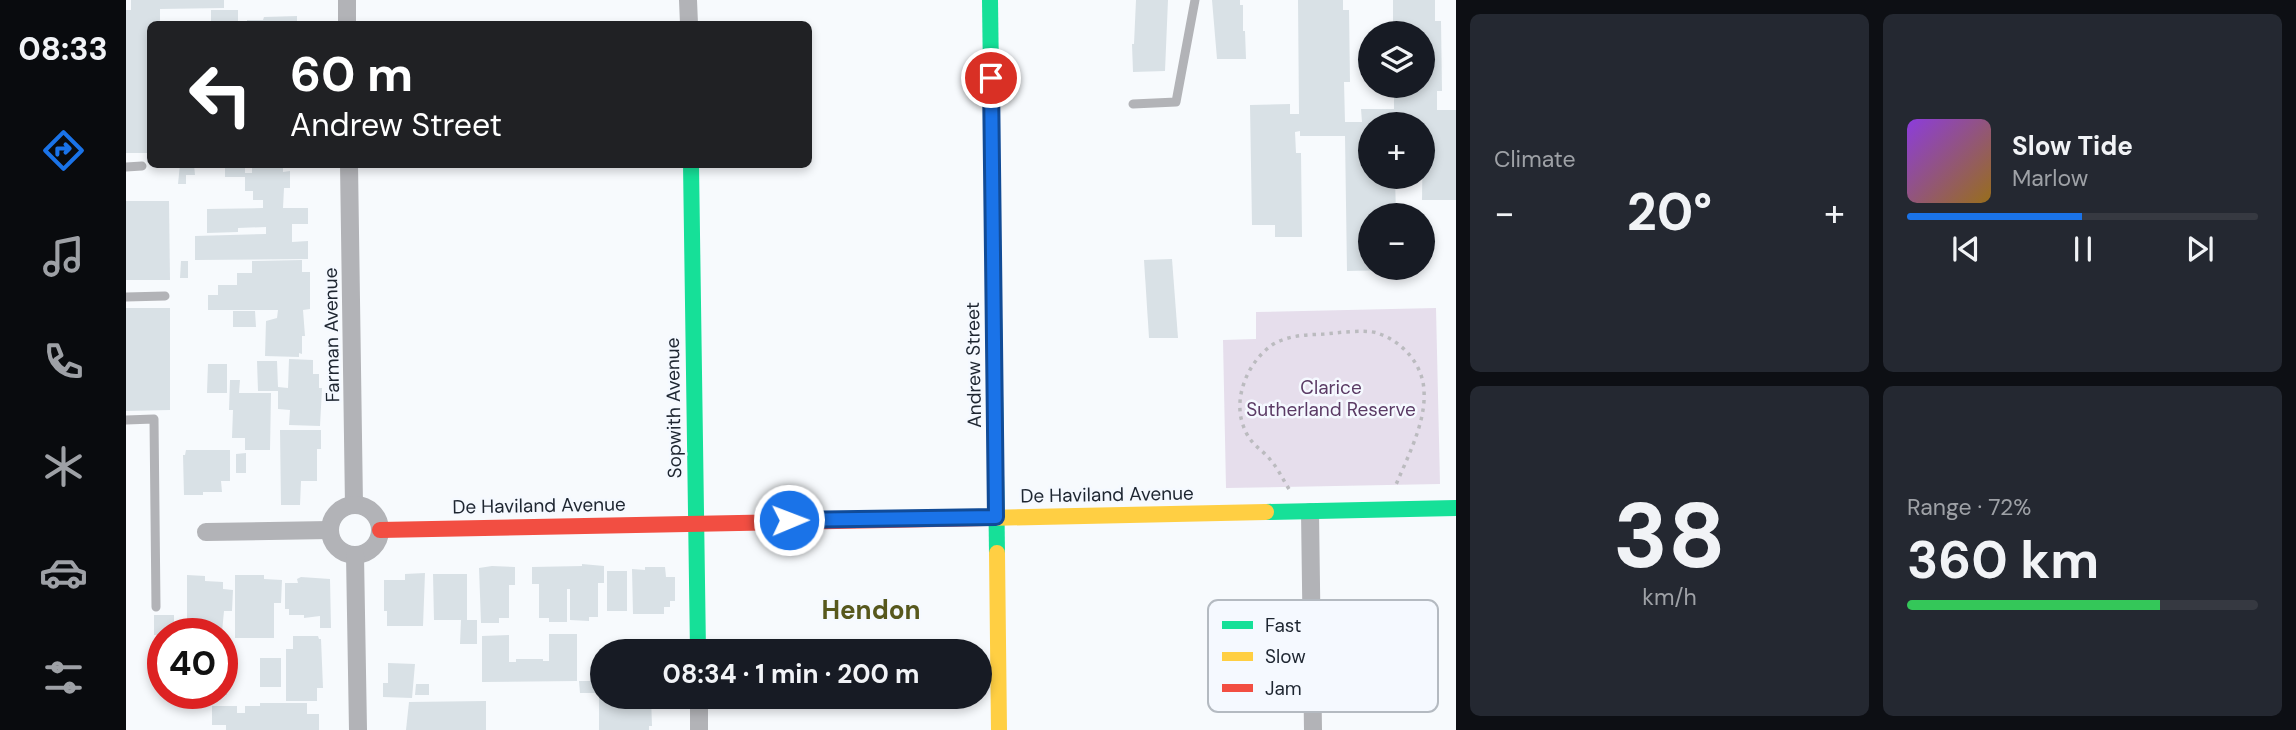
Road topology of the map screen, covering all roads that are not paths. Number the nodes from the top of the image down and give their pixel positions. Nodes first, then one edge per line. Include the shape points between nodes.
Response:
1 (347, 0) edge
2 (688, 0) edge
3 (990, 0) edge
4 (1195, 0) edge
5 (347, 21) edge
6 (689, 21) edge
7 (1133, 104) dead end
8 (142, 166) dead end
9 (126, 167) edge
10 (349, 168) edge
11 (691, 168) edge
12 (165, 296) dead end
13 (126, 297) edge
14 (126, 420) edge
15 (354, 505) junction
16 (1456, 508) edge
17 (1310, 512) junction
18 (996, 517) junction
19 (695, 522) junction
20 (330, 530) junction
21 (380, 530) junction
22 (206, 532) dead end
23 (355, 555) junction
24 (1311, 600) edge
25 (156, 607) dead end
26 (698, 639) edge
27 (699, 709) edge
28 (1313, 712) edge
29 (358, 730) edge
30 (699, 730) edge
31 (999, 730) edge
32 (1313, 730) edge

1 - 5 street
2 - 6 street
3 - 18 street, Andrew Street
4 - 7 lane via 1176,102
8 - 9 lane
10 - 15 street, Farman Avenue
11 - 19 street, Sopwith Avenue
12 - 13 lane
14 - 25 lane via 154,419
15 - 20 street via 334,516
15 - 21 street via 374,514
16 - 17 street, De Haviland Avenue
17 - 18 street, De Haviland Avenue
17 - 24 street
18 - 19 street, De Haviland Avenue
18 - 31 street, Andrew Street
19 - 21 street, De Haviland Avenue
19 - 26 street, Sopwith Avenue
20 - 22 street
20 - 23 street via 337,546
21 - 23 street via 373,547
23 - 29 street
27 - 30 street
28 - 32 street

